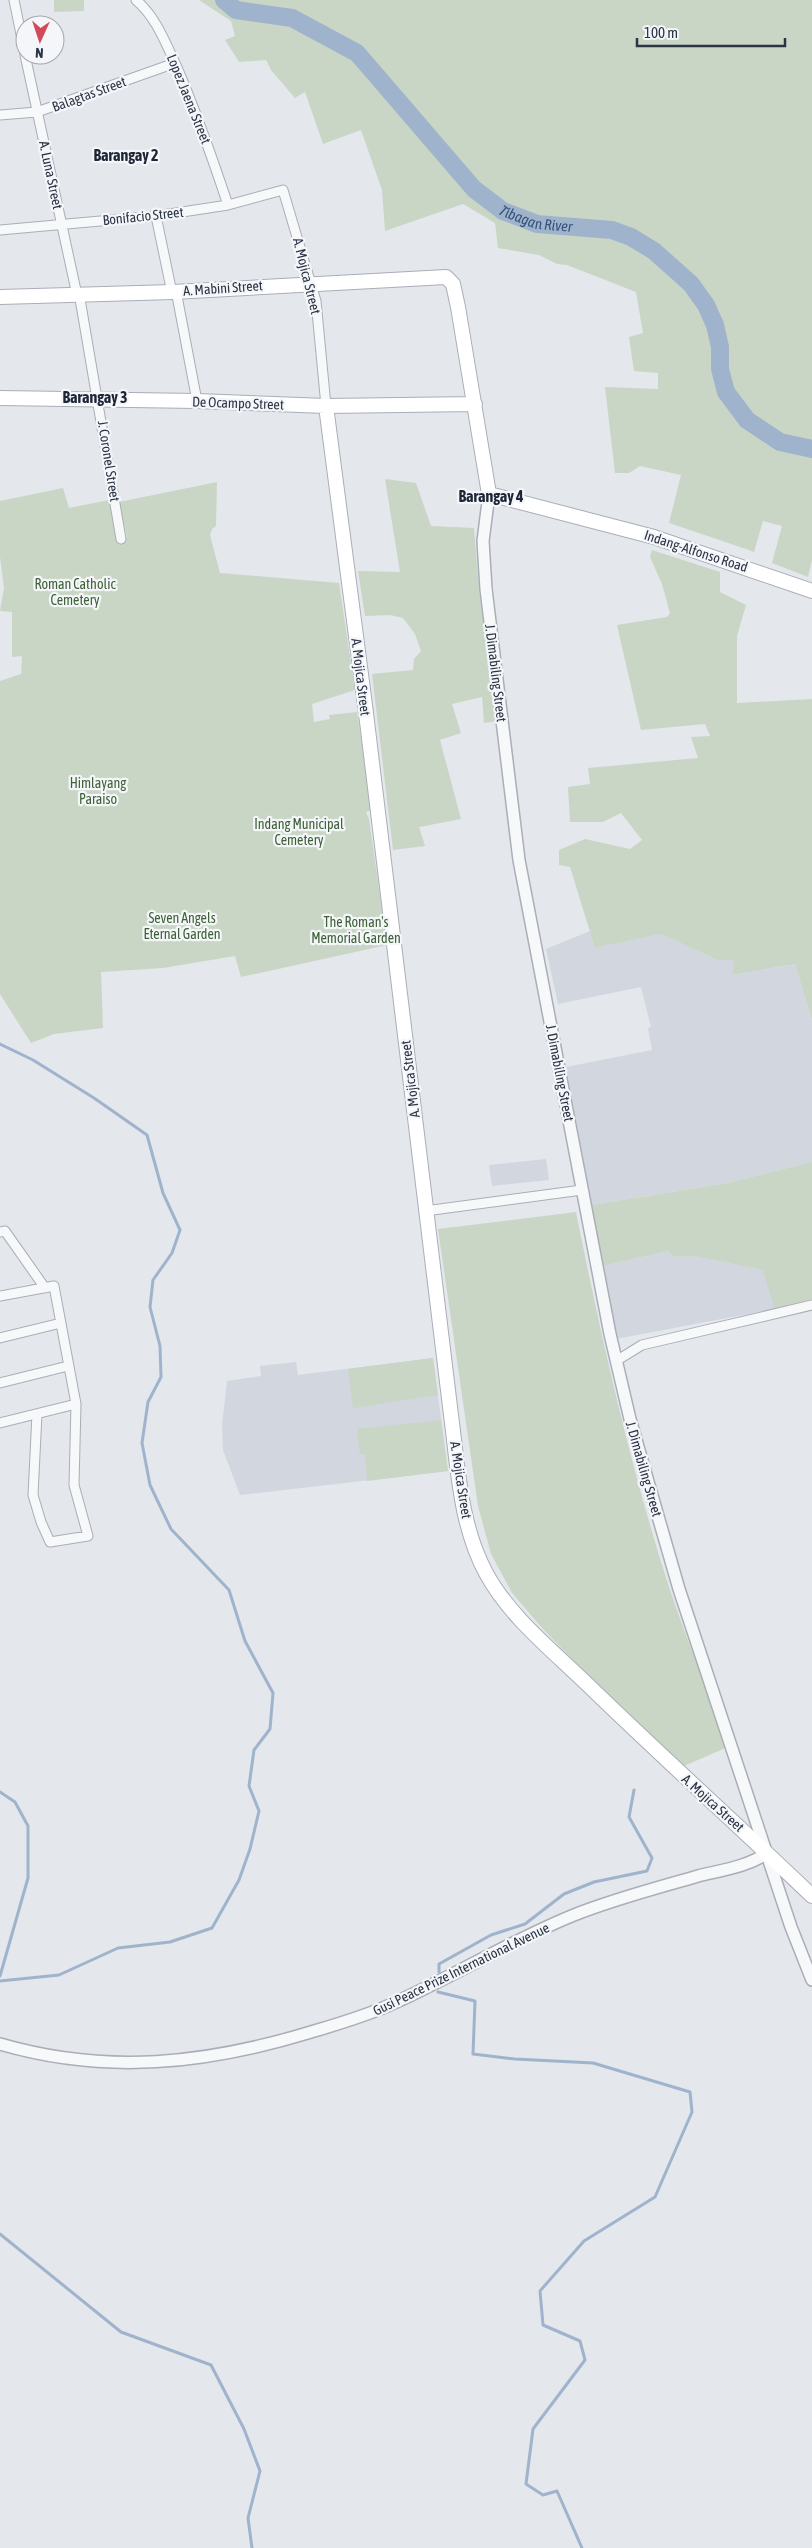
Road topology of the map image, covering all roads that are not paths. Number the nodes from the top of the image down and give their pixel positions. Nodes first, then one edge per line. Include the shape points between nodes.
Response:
1 (14, 0) edge
2 (136, 0) edge
3 (17, 15) edge
4 (175, 63) junction
5 (27, 65) edge
6 (37, 112) junction
7 (0, 115) edge
8 (283, 190) joint
9 (228, 205) junction
10 (156, 216) junction
11 (61, 224) junction
12 (0, 230) edge
13 (446, 277) joint
14 (311, 283) junction
15 (173, 292) junction
16 (77, 295) junction
17 (0, 297) edge
18 (0, 398) edge
19 (99, 399) junction
20 (197, 401) junction
21 (475, 404) junction
22 (326, 406) junction
23 (489, 494) junction
24 (122, 539) dead end
25 (812, 591) edge
26 (582, 1190) junction
27 (425, 1211) junction
28 (0, 1232) edge
29 (45, 1288) junction
30 (0, 1296) edge
31 (812, 1305) edge
32 (61, 1323) junction
33 (0, 1338) edge
34 (616, 1362) junction
35 (68, 1366) junction
36 (0, 1383) edge
37 (76, 1404) junction
38 (37, 1414) junction
39 (0, 1423) edge
40 (767, 1853) junction
41 (812, 1896) edge
42 (812, 1980) edge
43 (0, 2044) edge

1 - 3 street, A. Luna Street
2 - 4 street, Lopez Jaena Street via 154,21
4 - 6 street, Balagtas Street
4 - 9 street, Lopez Jaena Street via 198,117
5 - 6 street, A. Luna Street
6 - 7 street, Balagtas Street
6 - 11 street, A. Luna Street
8 - 9 street, Bonifacio Street
8 - 14 street, A. Mojica Street
9 - 10 street, Bonifacio Street
10 - 11 street, Bonifacio Street
10 - 15 street
11 - 12 street, Bonifacio Street
11 - 16 street, A. Luna Street
13 - 14 main road, A. Mabini Street
13 - 21 main road, J. Dimabiling Street via 454,288
14 - 15 main road, A. Mabini Street
14 - 22 street, A. Mojica Street
15 - 16 main road, A. Mabini Street
15 - 20 street via 177,296
16 - 17 main road, A. Mabini Street
16 - 19 street, J. Coronel Street
18 - 19 main road, De Ocampo Street
19 - 20 main road, De Ocampo Street
19 - 24 street, J. Coronel Street
20 - 22 main road, De Ocampo Street
21 - 22 main road, De Ocampo Street
21 - 23 main road, J. Dimabiling Street
22 - 27 main road, A. Mojica Street
23 - 25 main road, Indang-Alfonso Road via 702,552
23 - 26 street, J. Dimabiling Street via 483,532 484,565 519,860
26 - 27 street
26 - 34 street, J. Dimabiling Street
27 - 40 main road, A. Mojica Street via 462,1502 486,1573 509,1605 554,1652 652,1748
28 - 29 street via 5,1231
29 - 30 street
29 - 32 street via 54,1286
31 - 34 street via 642,1345
32 - 33 street
32 - 35 street
34 - 40 street, J. Dimabiling Street via 679,1588
35 - 36 street
35 - 37 street
37 - 38 street
37 - 38 street via 74,1485 88,1536 50,1542 41,1522 33,1495
38 - 39 street
40 - 41 main road, A. Mojica Street
40 - 42 street, J. Dimabiling Street
40 - 43 street, Gusi Peace Prize International Avenue via 748,1864 622,1898 573,1915 390,2005 339,2024 262,2046 189,2059 125,2063 58,2058

